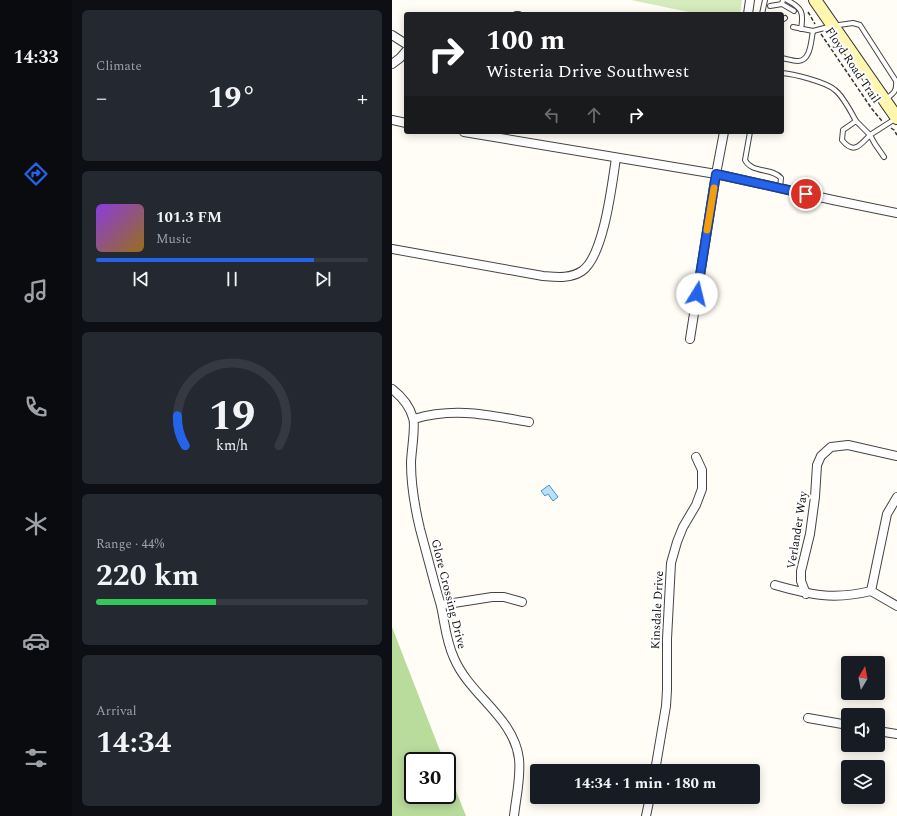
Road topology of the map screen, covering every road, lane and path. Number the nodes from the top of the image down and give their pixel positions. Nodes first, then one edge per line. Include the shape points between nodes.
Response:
1 (750, 0) edge
2 (765, 0) edge
3 (787, 0) edge
4 (815, 0) edge
5 (783, 2) edge
6 (770, 6) dead end
7 (778, 8) dead end
8 (787, 9) dead end
9 (794, 11) dead end
10 (807, 11) dead end
11 (748, 12) edge
12 (762, 12) edge
13 (832, 26) junction
14 (793, 27) dead end
15 (801, 29) junction
16 (817, 29) junction
17 (813, 31) junction
18 (392, 35) edge
19 (404, 43) edge
20 (404, 53) edge
21 (784, 58) edge
22 (392, 64) edge
23 (784, 74) edge
24 (884, 100) junction
25 (897, 118) edge
26 (392, 120) edge
27 (856, 121) junction
28 (404, 122) edge
29 (885, 126) junction
30 (476, 134) edge
31 (724, 134) edge
32 (750, 134) edge
33 (870, 135) junction
34 (897, 135) edge
35 (884, 157) dead end
36 (616, 158) junction
37 (716, 174) junction
38 (780, 188) junction
39 (897, 213) edge
40 (392, 249) edge
41 (690, 340) dead end
42 (392, 389) edge
43 (414, 419) junction
44 (529, 422) dead end
45 (897, 456) edge
46 (696, 457) dead end
47 (897, 496) edge
48 (775, 585) dead end
49 (871, 591) junction
50 (806, 594) junction
51 (522, 602) dead end
52 (441, 605) junction
53 (897, 606) edge
54 (808, 718) dead end
55 (841, 724) edge
56 (885, 732) edge
57 (897, 734) edge
58 (656, 764) edge
59 (649, 804) edge
60 (514, 816) edge
61 (646, 816) edge

1 - 11 street
2 - 12 lane
3 - 15 lane via 798,6 801,11
4 - 13 main road
5 - 6 lane
5 - 7 lane
5 - 8 lane
5 - 9 lane
10 - 16 path, Floyd Road Trail
13 - 16 lane
13 - 24 main road
13 - 24 lane via 853,23 862,27 896,81 895,93
14 - 15 lane
15 - 17 lane
16 - 17 lane
16 - 29 path, Floyd Road Trail
17 - 21 lane via 808,55 805,58 798,61
18 - 19 street
20 - 22 street
23 - 27 lane via 818,82 836,90
24 - 25 main road
25 - 29 lane
26 - 28 street
27 - 33 lane
27 - 33 lane via 843,130 842,140 848,147 861,145
29 - 33 lane
29 - 34 path, Floyd Road Trail via 894,130
30 - 36 street
31 - 37 street
32 - 38 lane via 745,160 747,165 778,174 781,178
33 - 35 lane
36 - 37 street
36 - 40 street via 605,221 593,259 582,271 566,278
37 - 38 street
37 - 41 street
38 - 39 street
42 - 43 street
43 - 44 street via 451,412 476,413
43 - 52 street, Glore Crossing Drive via 412,487 420,528
45 - 50 street, Verlander Way via 848,445 831,447 821,456 817,465 810,534 801,571 801,581
46 - 58 street, Kinsdale Drive via 702,470 702,489 683,527 671,563 666,695
47 - 49 street via 887,514
48 - 50 street
49 - 50 street via 838,596
49 - 53 street
51 - 52 street via 492,597
52 - 60 street, Glore Crossing Drive via 449,646 458,667 468,683 508,729 516,746 519,765
54 - 55 street
56 - 57 street
59 - 61 street

